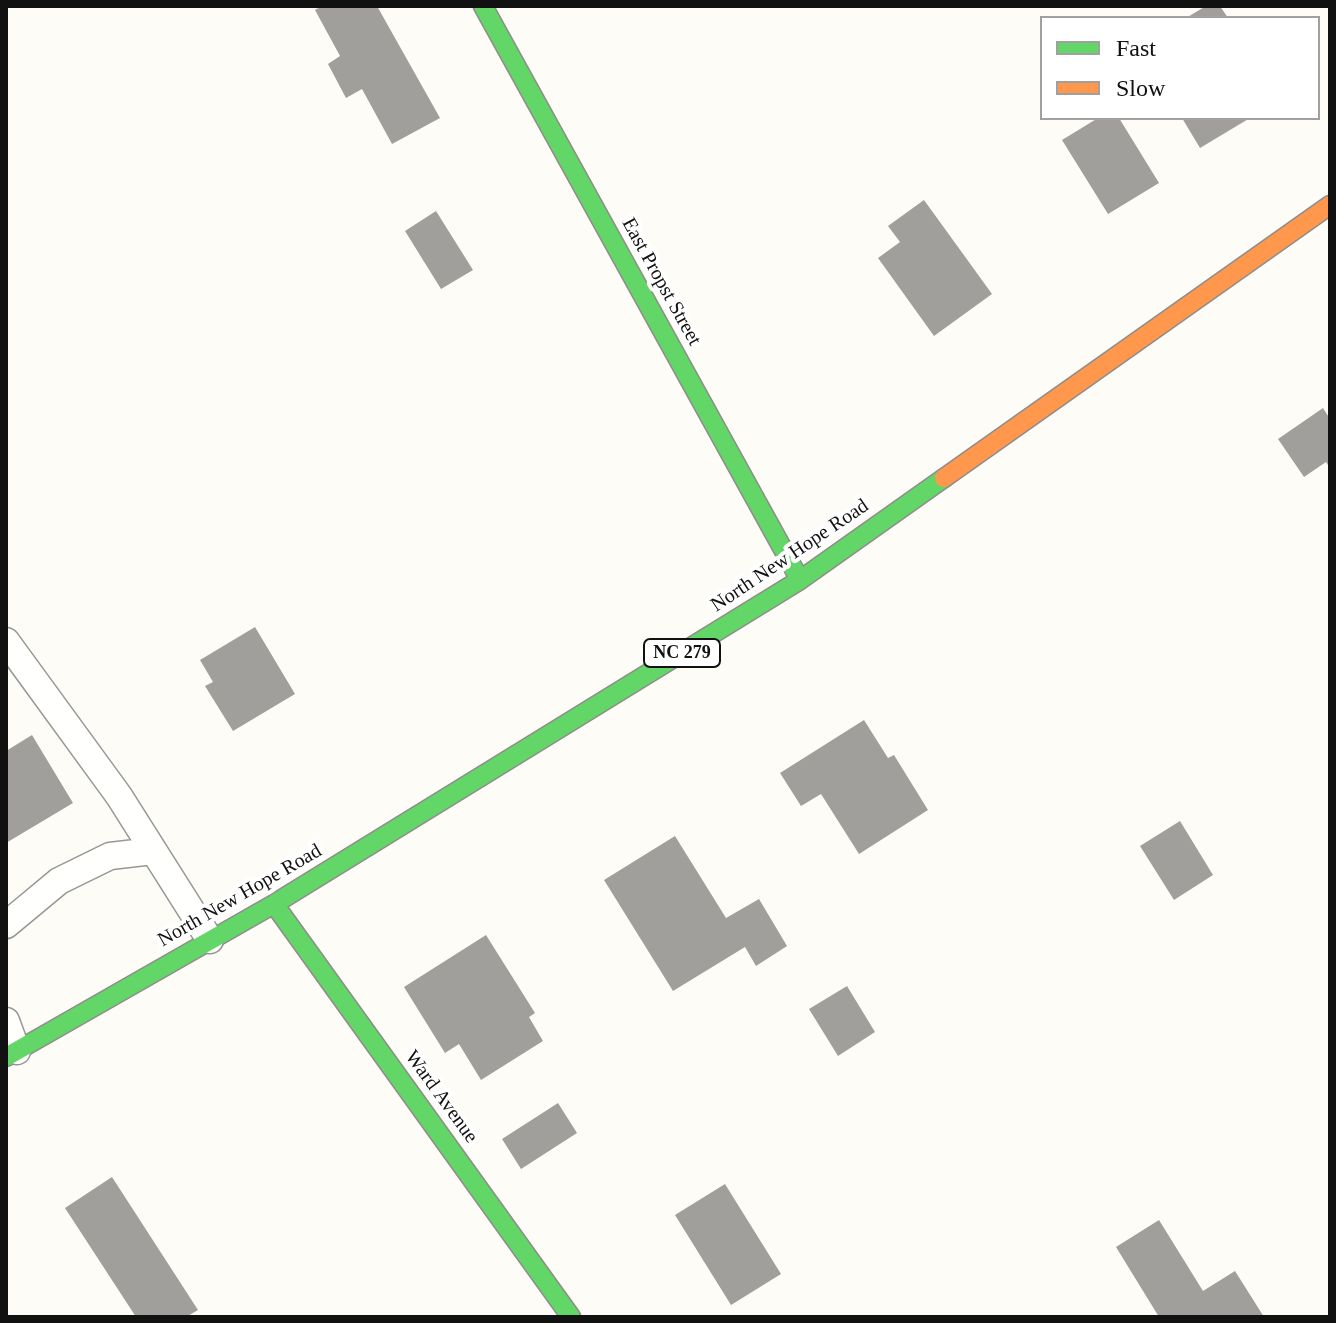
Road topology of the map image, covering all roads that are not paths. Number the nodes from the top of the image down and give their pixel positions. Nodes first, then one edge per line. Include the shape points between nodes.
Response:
1 (483, 6) edge
2 (1330, 205) edge
3 (800, 580) junction
4 (6, 641) edge
5 (153, 851) junction
6 (274, 904) junction
7 (6, 925) edge
8 (210, 940) junction
9 (6, 1021) edge
10 (12, 1054) edge
11 (571, 1317) edge

1 - 3 main road, East Propst Street
2 - 3 main road, North New Hope Road / NC 279
3 - 6 main road, North New Hope Road / NC 279
4 - 5 lane
5 - 7 lane via 110,856 59,881
5 - 8 lane
6 - 8 main road, North New Hope Road / NC 279
6 - 11 main road, Ward Avenue
8 - 10 main road, North New Hope Road / NC 279
9 - 10 lane

